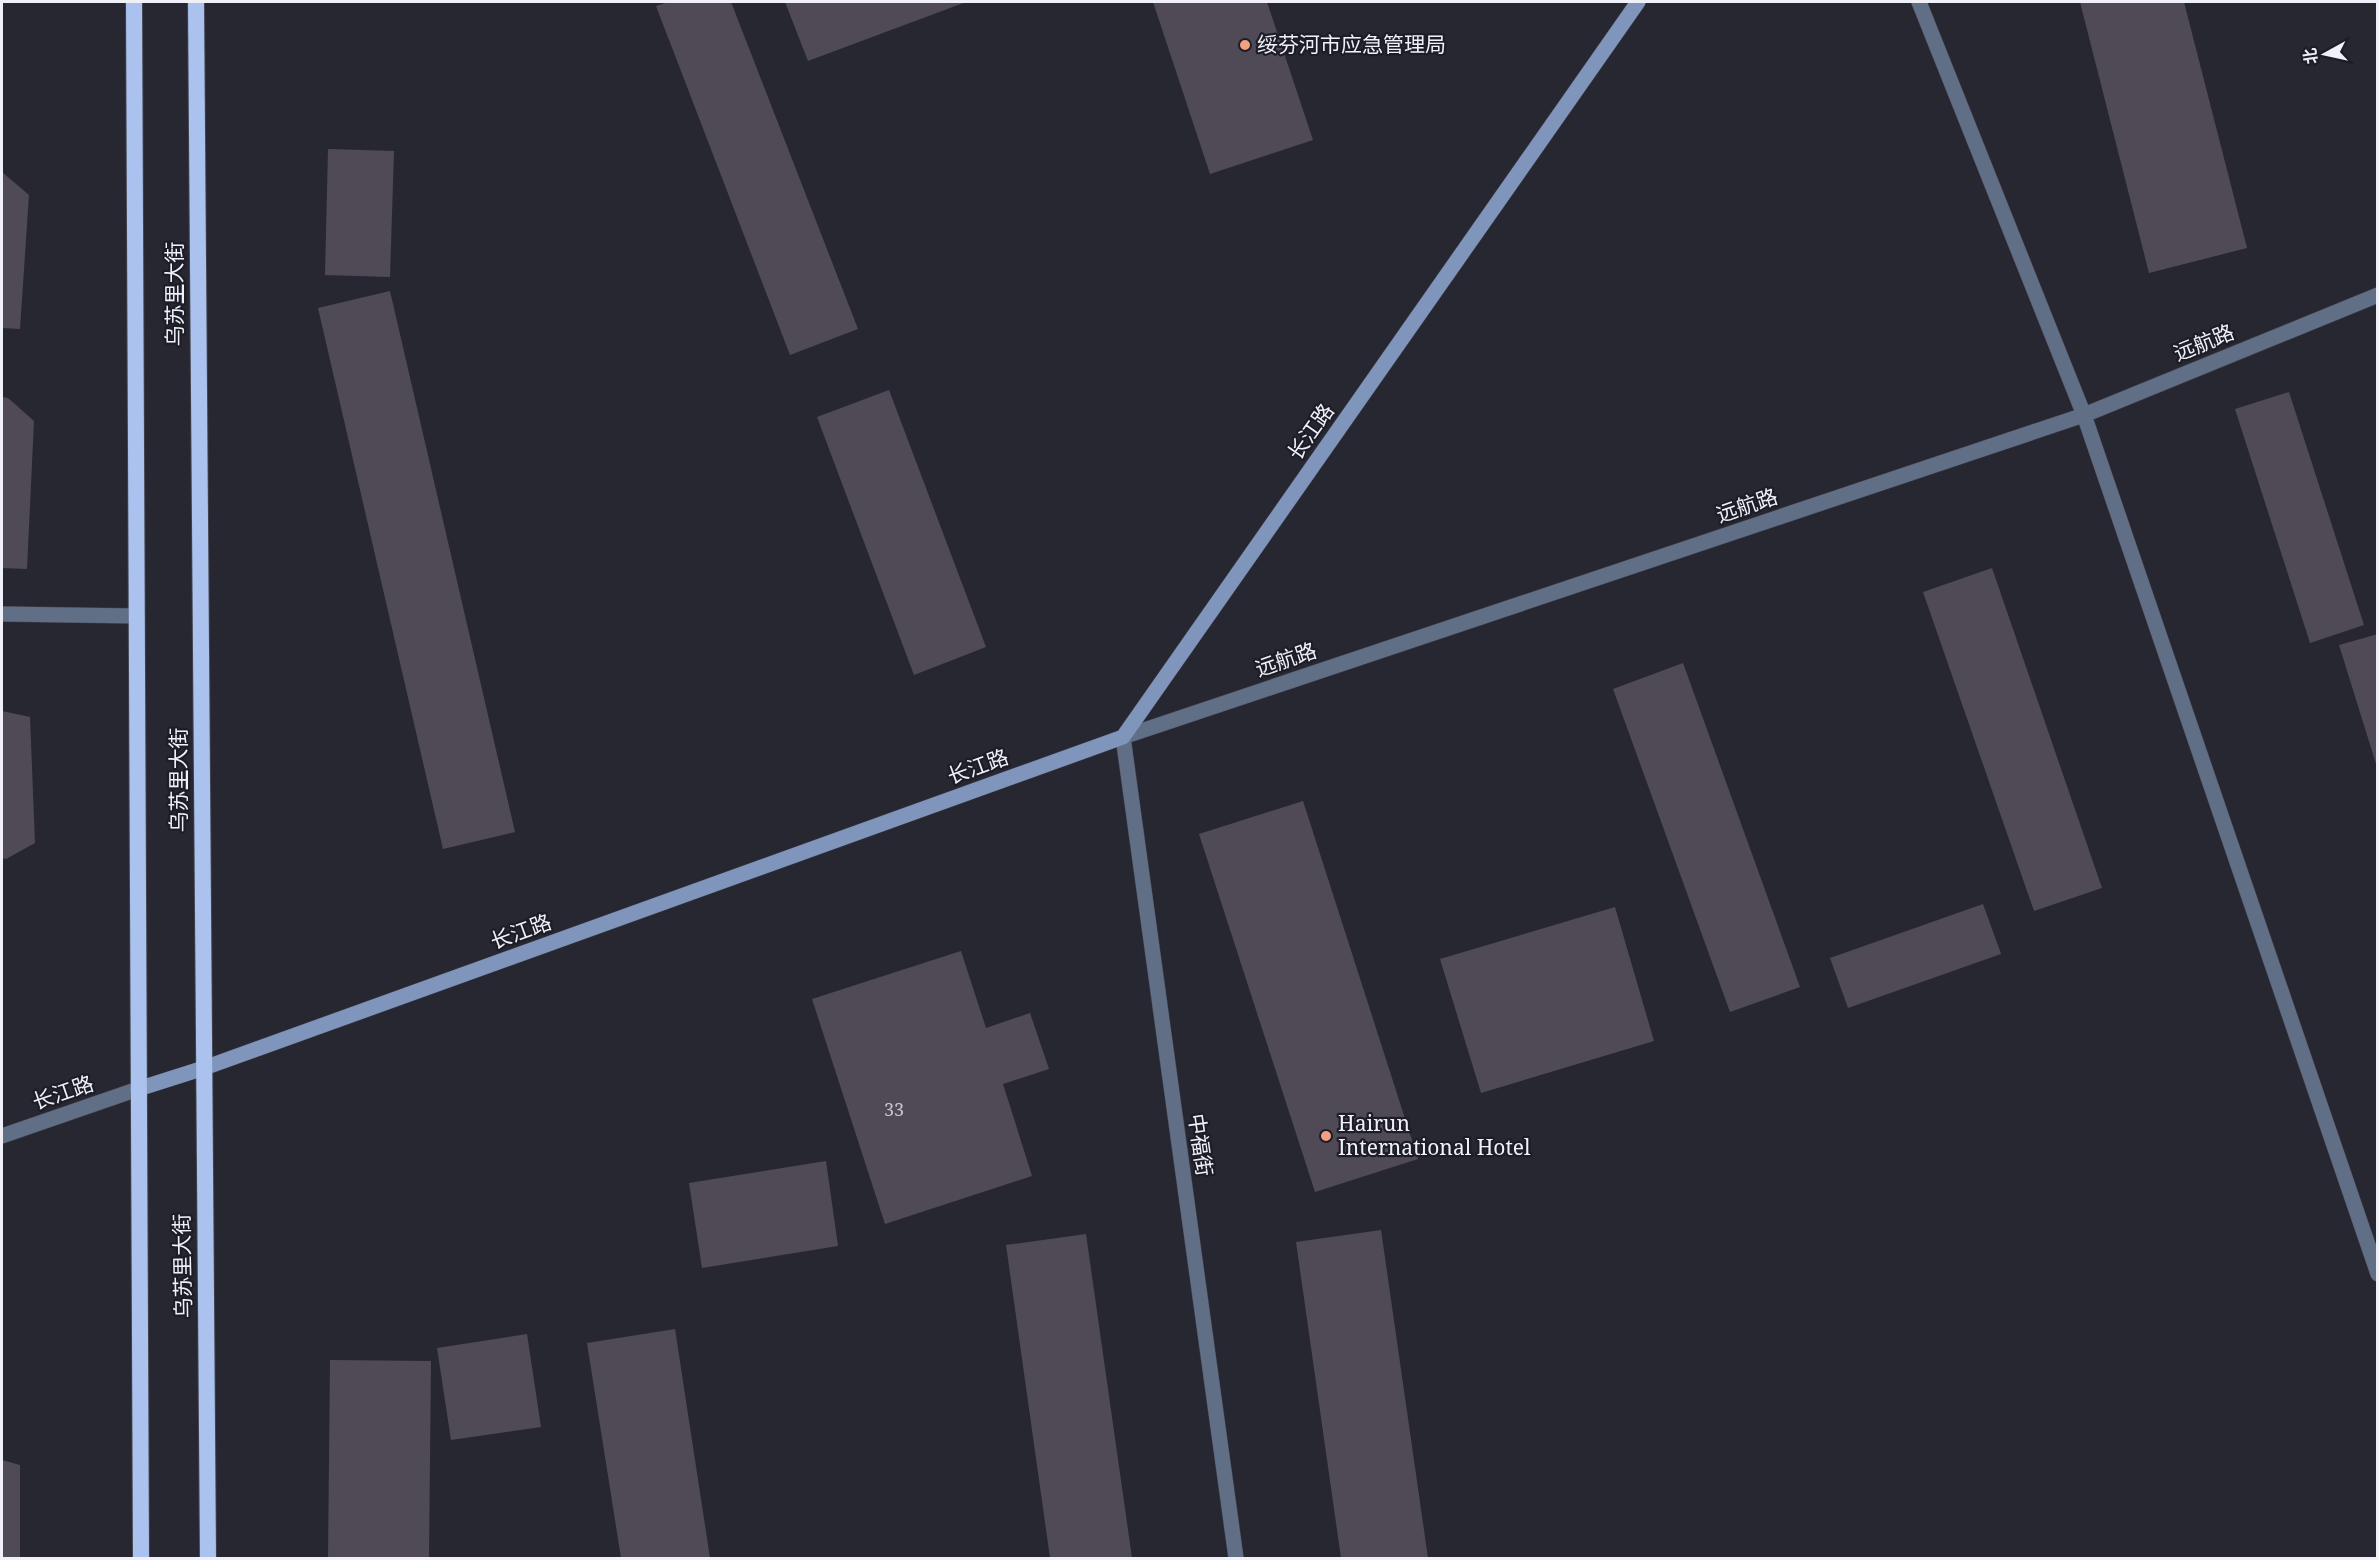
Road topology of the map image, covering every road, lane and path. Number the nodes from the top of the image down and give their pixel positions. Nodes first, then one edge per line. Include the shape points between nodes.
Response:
1 (134, 2) edge
2 (196, 2) edge
3 (1638, 2) edge
4 (1919, 2) edge
5 (2378, 295) edge
6 (2084, 415) junction
7 (2, 614) edge
8 (137, 616) junction
9 (1123, 737) junction
10 (204, 1068) junction
11 (138, 1089) junction
12 (2, 1136) edge
13 (2378, 1274) edge
14 (141, 1558) edge
15 (208, 1558) edge
16 (1236, 1558) edge

1 - 8 highway, 乌苏里大街
2 - 10 highway, 乌苏里大街
3 - 9 main road, 长江路
4 - 6 street
5 - 6 street, 远航路
6 - 9 street, 远航路
6 - 13 street
7 - 8 street
8 - 11 highway, 乌苏里大街
9 - 10 main road, 长江路
9 - 16 street, 中福街
10 - 11 main road, 长江路
10 - 15 highway, 乌苏里大街
11 - 12 street, 长江路
11 - 14 highway, 乌苏里大街

